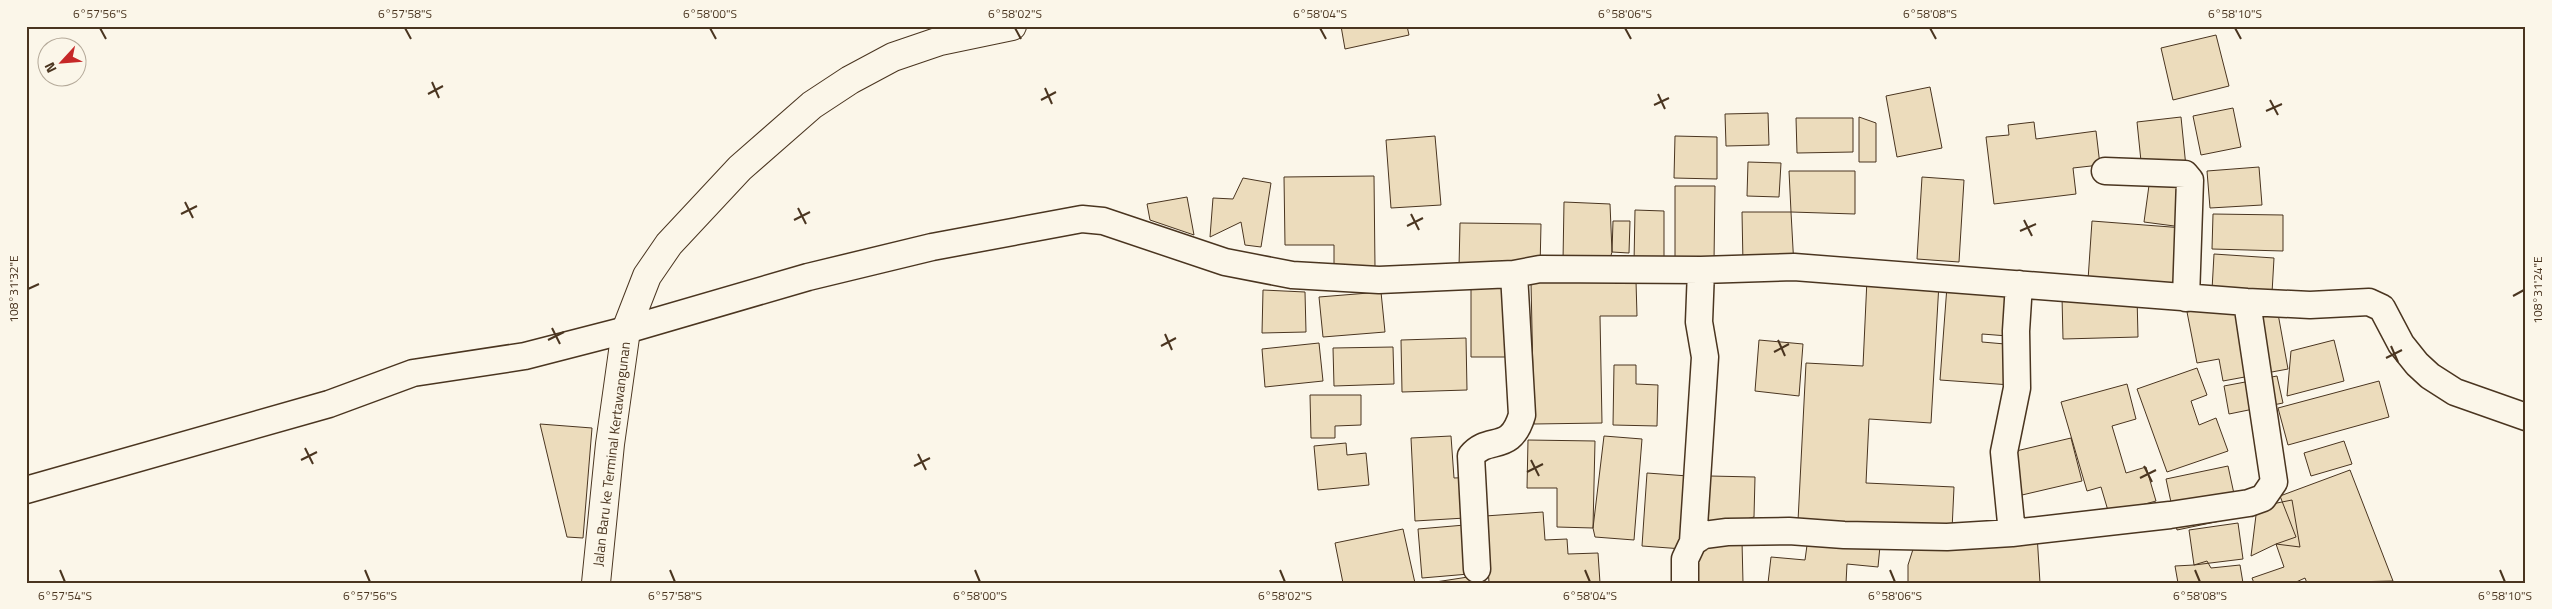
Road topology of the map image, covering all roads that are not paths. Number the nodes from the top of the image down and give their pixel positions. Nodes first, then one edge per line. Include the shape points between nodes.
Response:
1 (1012, 26) edge
2 (2105, 171) dead end
3 (1701, 270) junction
4 (1514, 274) junction
5 (2019, 284) junction
6 (2186, 298) junction
7 (2247, 302) junction
8 (626, 330) junction
9 (2526, 417) edge
10 (26, 490) edge
11 (2012, 533) junction
12 (1693, 542) junction
13 (1477, 569) dead end
14 (597, 574) edge
15 (1685, 583) edge

1 - 8 main road, Jalan Baru ke Terminal Kertawangunan via 940,41 893,57 850,80 812,106 740,168 669,244 646,276
2 - 6 street via 2170,172 2185,174 2190,180
3 - 4 street via 1540,270
3 - 5 street via 1794,267
3 - 12 street via 1699,322 1705,357
4 - 8 street via 1379,280 1292,275 1225,262 1103,221 1082,218 932,247 818,275
4 - 13 street via 1522,415 1518,430 1505,442 1476,450 1471,456
5 - 6 street
5 - 11 street via 2017,388 2004,452
6 - 7 street
7 - 9 street via 2310,305 2369,302 2382,308 2401,344 2430,376 2455,392
7 - 11 street via 2274,482 2262,498 2170,515
8 - 10 street via 526,356 435,368 329,404
8 - 14 main road, Jalan Baru ke Terminal Kertawangunan
11 - 12 street via 1947,537 1844,535 1789,530 1727,532 1704,535
12 - 15 street via 1685,559

